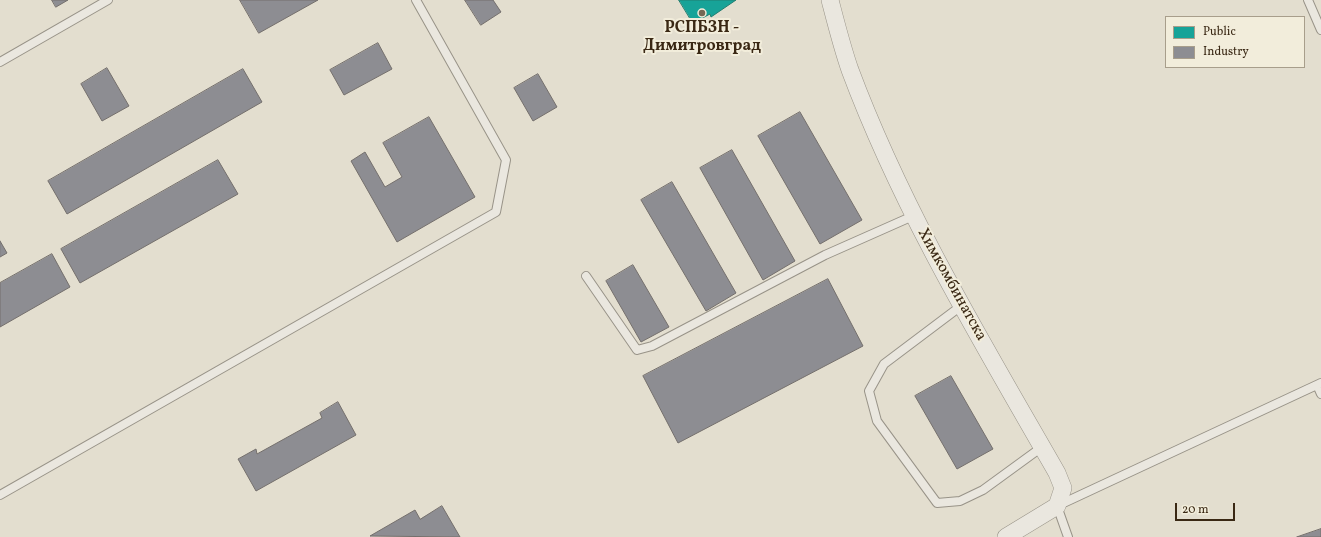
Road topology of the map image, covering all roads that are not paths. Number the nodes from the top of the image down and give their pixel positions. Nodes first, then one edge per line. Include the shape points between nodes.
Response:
1 (108, 0) edge
2 (416, 0) edge
3 (830, 0) edge
4 (1308, 0) edge
5 (1321, 30) edge
6 (0, 62) edge
7 (913, 216) junction
8 (586, 276) dead end
9 (961, 306) junction
10 (1319, 384) edge
11 (1321, 394) edge
12 (1042, 447) junction
13 (0, 495) edge
14 (1057, 506) junction
15 (1006, 537) edge
16 (1068, 537) edge

1 - 6 lane
2 - 13 lane via 506,160 496,212
3 - 7 street, Химкомбинатска via 849,68 882,151
4 - 5 lane
7 - 8 lane via 825,255 652,346 637,350
7 - 9 street, Химкомбинатска
9 - 12 street, Химкомбинатска
9 - 12 lane via 884,364 869,391 877,421 937,503 960,501 983,490
10 - 11 lane
10 - 14 lane
12 - 14 street, Химкомбинатска via 1063,488
14 - 15 street
14 - 16 lane

